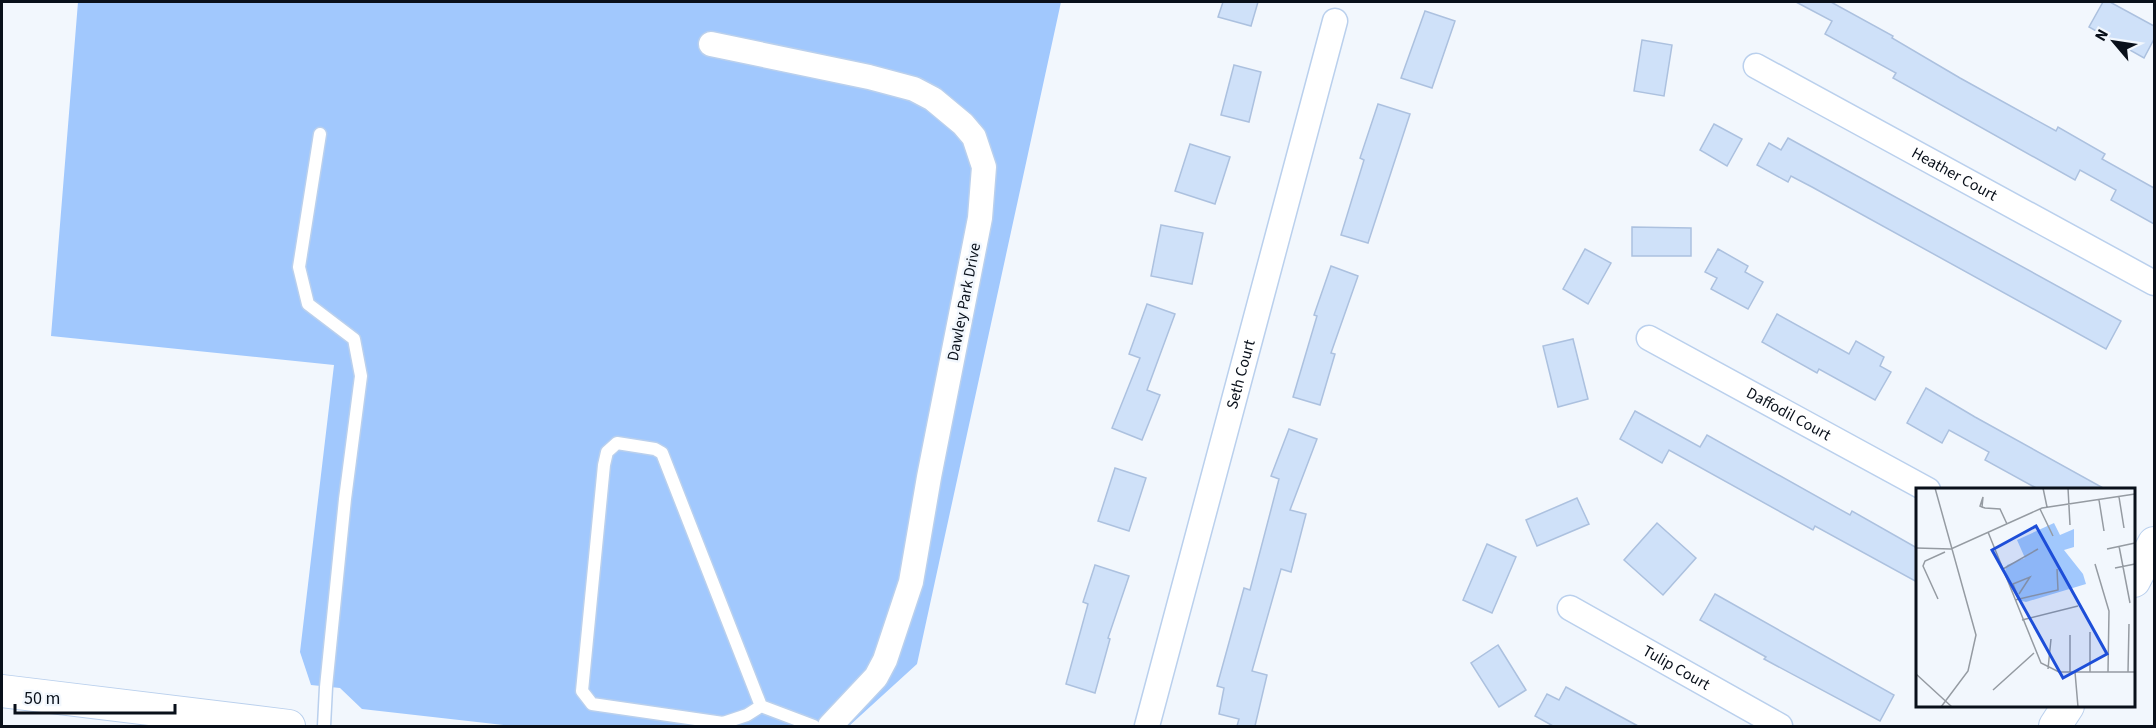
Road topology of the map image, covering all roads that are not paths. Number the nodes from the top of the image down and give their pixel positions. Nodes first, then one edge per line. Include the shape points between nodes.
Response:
1 (1335, 21) dead end
2 (711, 44) dead end
3 (1756, 66) dead end
4 (320, 134) dead end
5 (2154, 283) edge
6 (1649, 338) dead end
7 (1926, 488) edge
8 (2154, 543) edge
9 (2135, 576) edge
10 (1570, 608) dead end
11 (2, 691) edge
12 (761, 706) junction
13 (2067, 707) edge
14 (289, 726) edge
15 (324, 726) edge
16 (814, 726) edge
17 (830, 726) edge
18 (1147, 726) edge
19 (1780, 726) edge
20 (2055, 726) edge

1 - 18 street, Seth Court
2 - 17 street, Dawley Park Drive via 914,89 963,124 977,144 984,167 981,218 911,582 876,677
3 - 5 street, Heather Court
4 - 15 lane via 299,267 308,304 354,339 361,376
6 - 7 street, Daffodil Court
8 - 9 street
10 - 19 street, Tulip Court
11 - 14 street
12 - 12 lane via 723,723 592,704 582,691 604,465 607,452 617,443 662,453
12 - 16 lane
13 - 20 street

